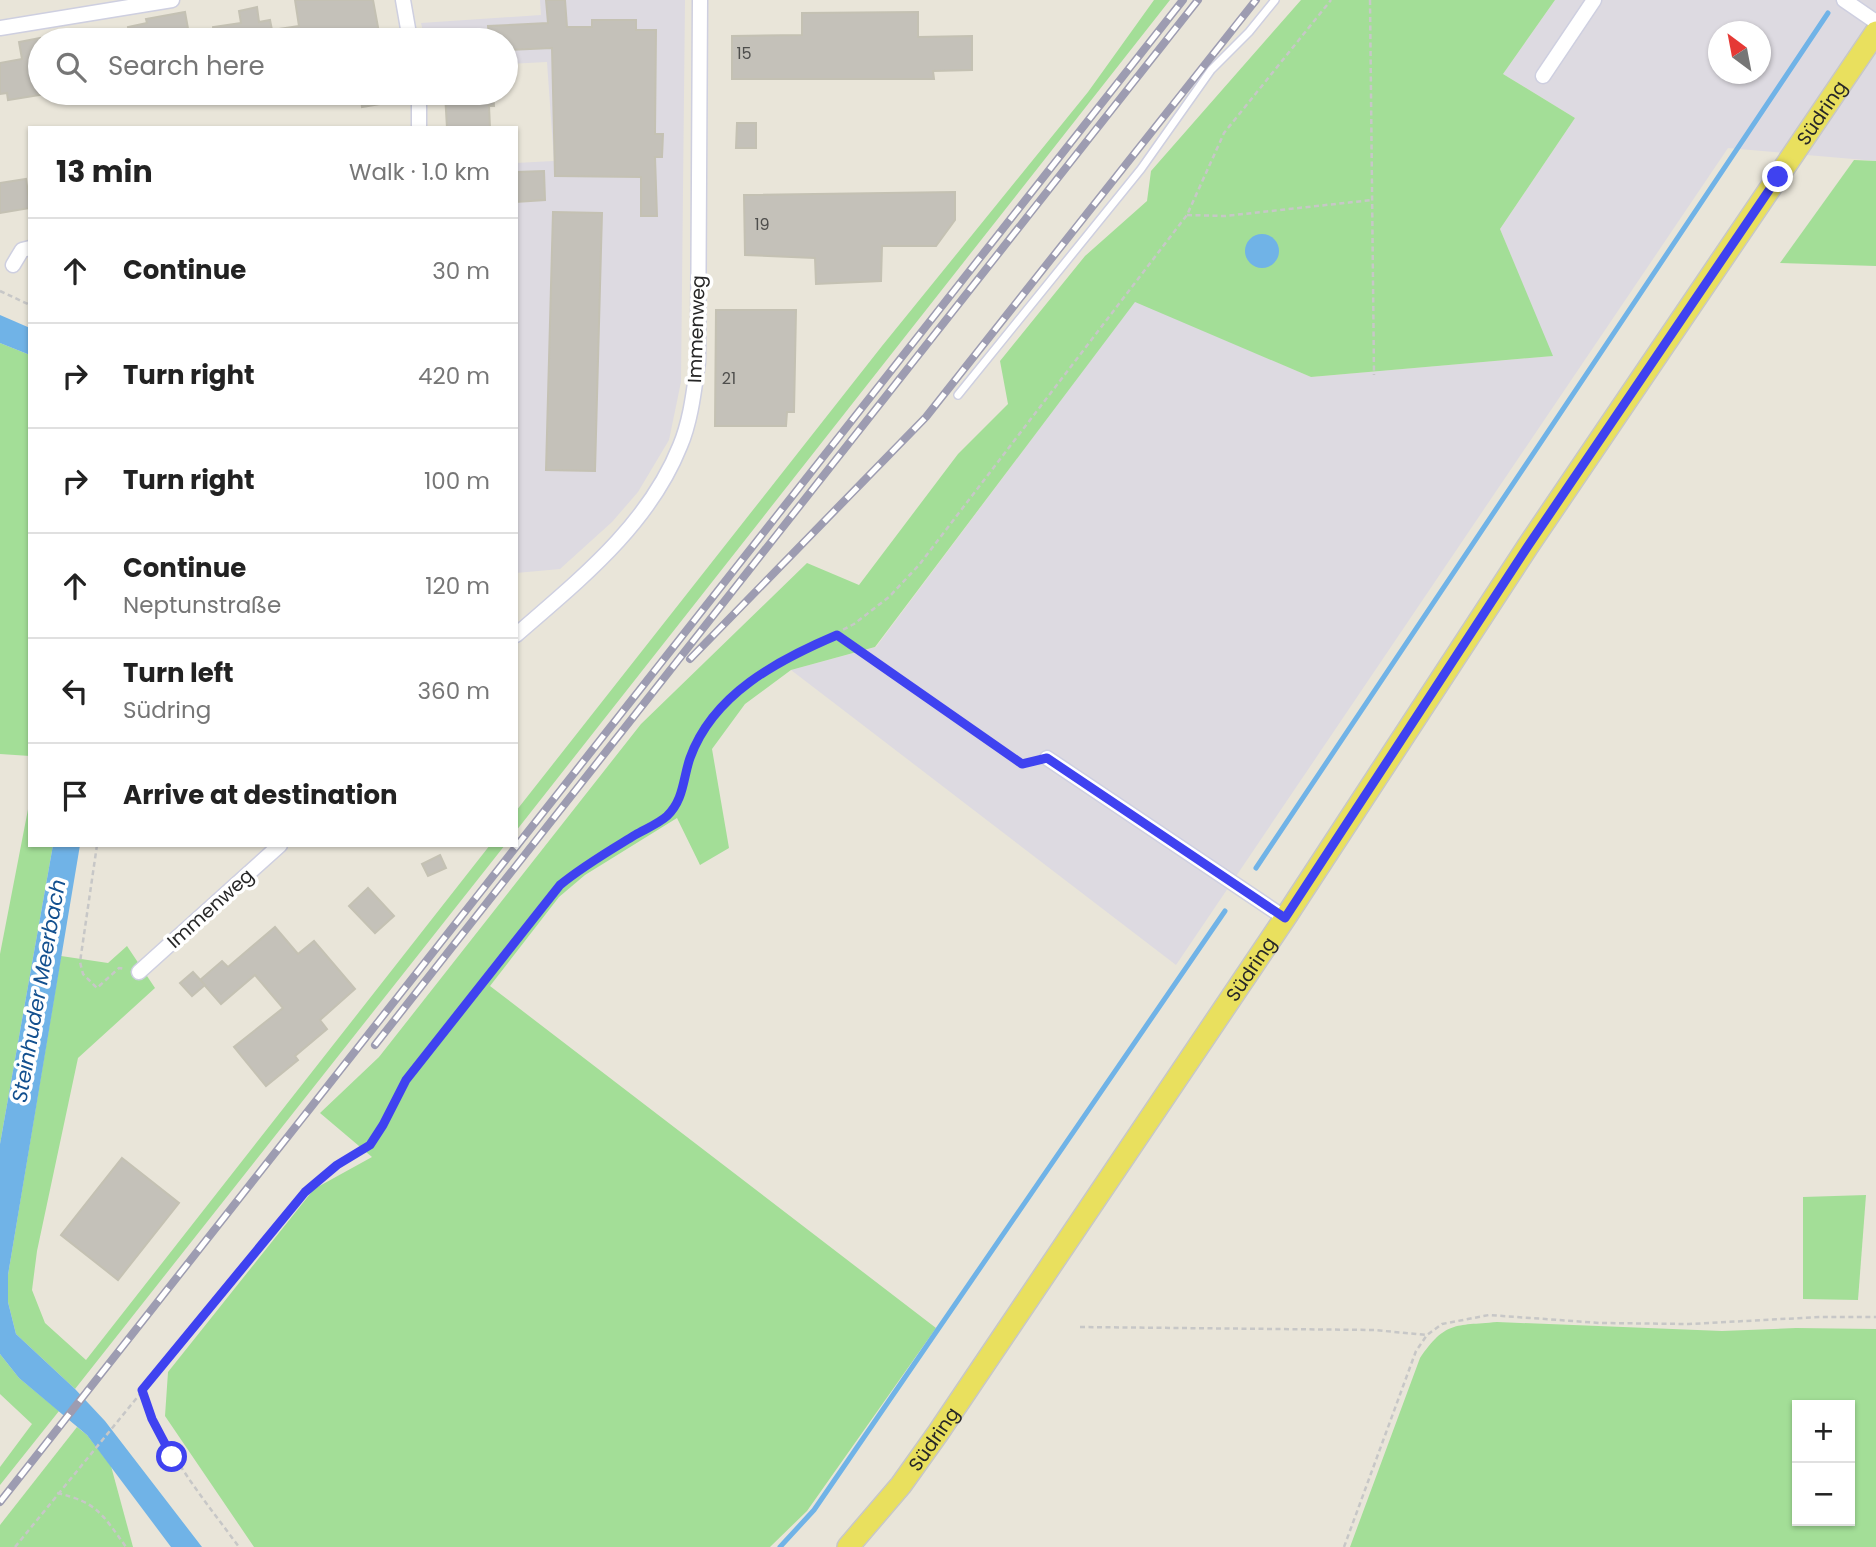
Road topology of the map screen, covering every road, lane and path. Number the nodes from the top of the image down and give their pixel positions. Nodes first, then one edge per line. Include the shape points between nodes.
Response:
1 (172, 0) edge
2 (403, 0) edge
3 (700, 0) edge
4 (1275, 0) edge
5 (1331, 0) edge
6 (1370, 0) edge
7 (1594, 0) edge
8 (1844, 0) edge
9 (1876, 22) edge
10 (0, 28) edge
11 (408, 28) edge
12 (1876, 33) edge
13 (1543, 76) dead end
14 (419, 105) edge
15 (419, 126) edge
16 (1373, 200) junction
17 (1188, 215) junction
18 (28, 248) edge
19 (13, 265) dead end
20 (0, 291) edge
21 (28, 304) edge
22 (1374, 374) dead end
23 (958, 395) dead end
24 (518, 633) edge
25 (837, 635) junction
26 (1047, 758) joint
27 (97, 847) edge
28 (278, 847) edge
29 (1285, 918) junction
30 (139, 972) joint
31 (1876, 1317) edge
32 (1080, 1327) dead end
33 (1427, 1335) junction
34 (142, 1390) junction
35 (57, 1493) junction
36 (15, 1547) edge
37 (126, 1547) edge
38 (239, 1547) edge
39 (848, 1547) edge
40 (1344, 1547) edge

1 - 10 street
2 - 11 street
3 - 24 street, Immenweg via 698,362 692,406 680,446 660,486 630,529
4 - 23 lane via 1211,70 1141,169
5 - 17 path via 1224,133
6 - 16 path
7 - 13 street
8 - 9 street
12 - 29 main road, Südring via 1528,546
14 - 15 street
16 - 17 path via 1225,216
16 - 22 path
17 - 25 path via 919,565 889,597
18 - 19 street
20 - 21 path
25 - 26 path via 1022,764
25 - 34 path via 771,667 727,701 708,723 690,757 681,796 667,816 560,885 406,1080 370,1145 305,1192
26 - 29 street
27 - 30 path via 83,932 83,974 97,988 119,968
28 - 30 street, Immenweg
29 - 39 main road, Südring via 938,1433
31 - 33 path via 1689,1324 1489,1315 1442,1324
32 - 33 path via 1374,1330
33 - 40 path via 1405,1378
34 - 35 path
34 - 38 path via 172,1457
35 - 36 path
35 - 37 path via 80,1498 100,1512

